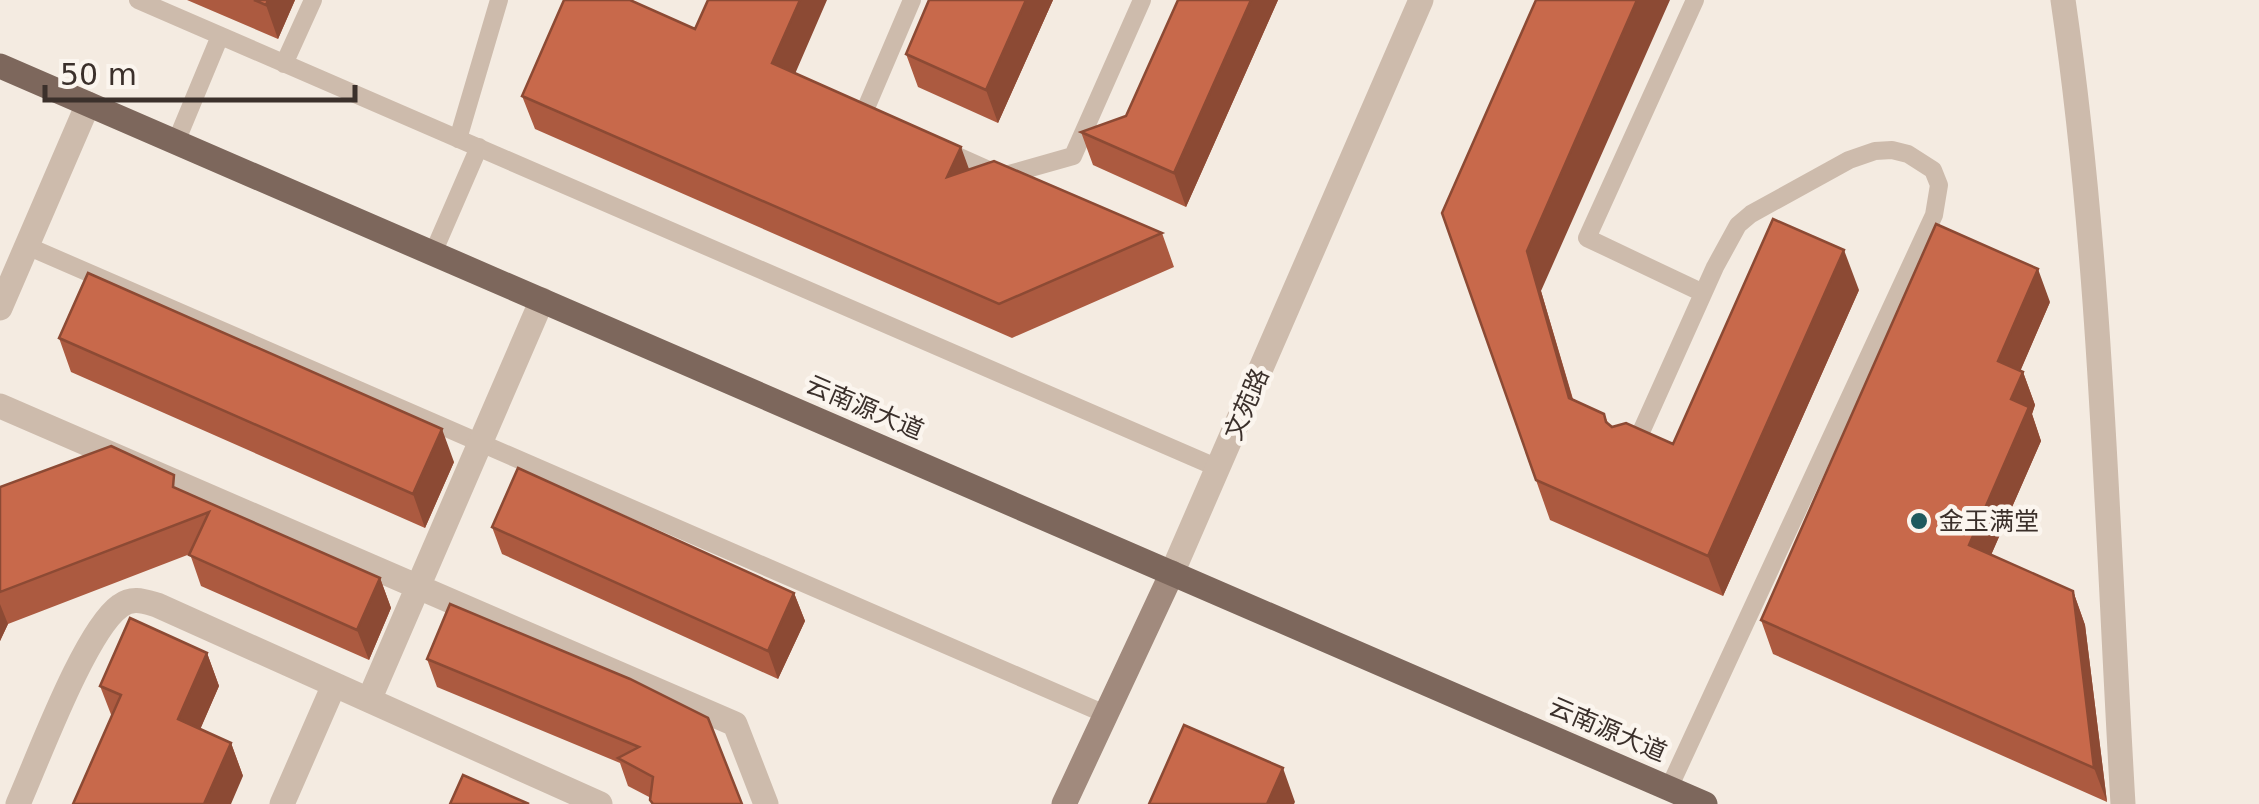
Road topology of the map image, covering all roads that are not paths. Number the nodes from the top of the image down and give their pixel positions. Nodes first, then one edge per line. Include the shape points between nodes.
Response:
1 (138, 0) edge
2 (312, 0) edge
3 (499, 0) edge
4 (912, 0) edge
5 (1142, 0) edge
6 (1420, 0) edge
7 (1695, 0) edge
8 (2063, 0) edge
9 (220, 36) junction
10 (284, 64) junction
11 (0, 66) edge
12 (88, 104) junction
13 (880, 122) edge
14 (458, 139) junction
15 (176, 142) junction
16 (932, 145) edge
17 (479, 148) junction
18 (26, 246) junction
19 (433, 253) junction
20 (1703, 293) junction
21 (542, 300) junction
22 (0, 308) edge
23 (0, 406) edge
24 (480, 443) junction
25 (1631, 455) edge
26 (1218, 468) junction
27 (1172, 573) junction
28 (418, 588) junction
29 (334, 684) junction
30 (370, 700) junction
31 (1104, 714) junction
32 (1668, 788) junction
33 (18, 804) edge
34 (282, 804) edge
35 (600, 804) edge
36 (766, 804) edge
37 (1064, 804) edge
38 (1705, 804) edge
39 (2123, 804) edge

1 - 9 lane
2 - 10 lane
3 - 14 lane
4 - 13 lane via 862,115
5 - 16 lane via 1073,156 1002,176
6 - 26 street, 文苑路
7 - 20 lane via 1586,238
8 - 39 street via 2091,245
9 - 10 lane
9 - 15 lane
10 - 14 lane
11 - 12 main road, 云南源大道
12 - 15 main road, 云南源大道
12 - 18 street
14 - 17 lane
15 - 19 main road, 云南源大道
17 - 19 lane
17 - 26 lane
18 - 22 street
18 - 24 lane
19 - 21 main road, 云南源大道
20 - 25 lane
20 - 32 lane via 1738,225 1764,204 1875,151 1908,154 1933,170 1939,185 1934,215
21 - 24 street
21 - 27 main road, 云南源大道
23 - 28 street
24 - 28 street
24 - 31 lane
26 - 27 street, 文苑路
27 - 31 main road, 文苑路
27 - 32 main road, 云南源大道
28 - 30 street
28 - 36 street via 734,724
29 - 30 street
29 - 33 street via 136,599 123,604 91,640
29 - 34 street
30 - 35 street
31 - 37 main road, 文苑路
32 - 38 main road, 云南源大道

